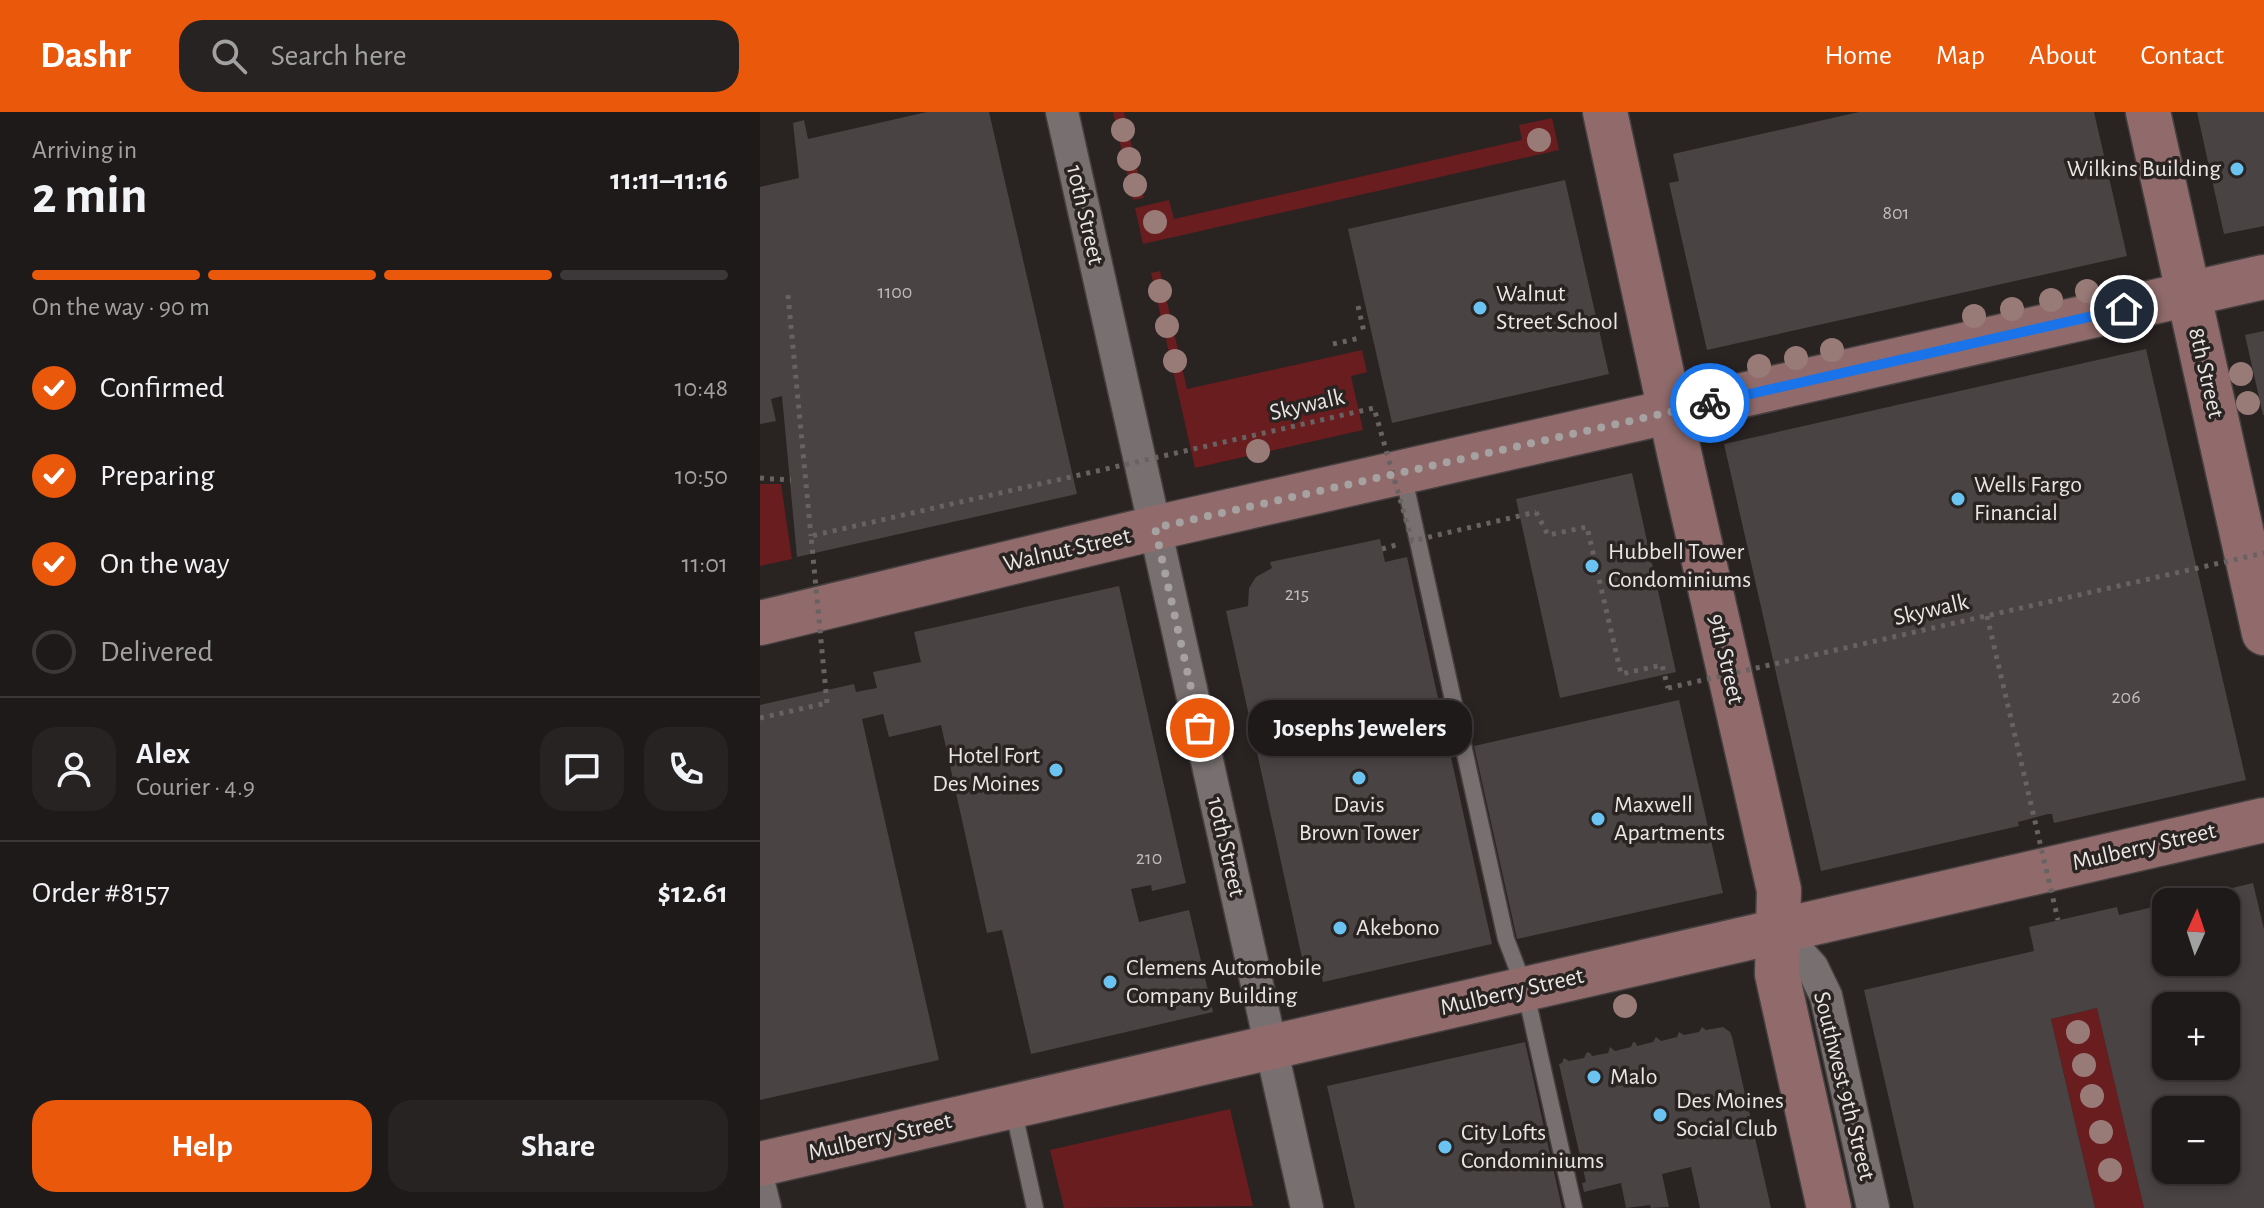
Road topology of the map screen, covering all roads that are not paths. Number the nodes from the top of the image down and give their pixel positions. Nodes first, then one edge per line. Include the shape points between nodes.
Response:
1 (1062, 112) edge
2 (1605, 112) edge
3 (2148, 112) edge
4 (2264, 277) edge
5 (2189, 295) junction
6 (1671, 412) junction
7 (1403, 473) junction
8 (1155, 528) junction
9 (760, 623) edge
10 (2264, 633) edge
11 (2264, 820) edge
12 (1778, 930) junction
13 (1525, 989) junction
14 (1271, 1048) junction
15 (1013, 1107) junction
16 (760, 1164) edge
17 (760, 1188) edge
18 (765, 1208) edge
19 (1035, 1208) edge
20 (1307, 1208) edge
21 (1574, 1208) edge
22 (1829, 1208) edge
23 (1873, 1208) edge

1 - 8 street, 10th Street
2 - 6 street, 9th Street
3 - 5 street, 8th Street
4 - 5 street, Walnut Street
5 - 6 street, Walnut Street
5 - 10 street, 8th Street
6 - 7 street, Walnut Street
6 - 12 street, 9th Street via 1779,890
7 - 8 street, Walnut Street
7 - 13 lane via 1506,939
8 - 9 street, Walnut Street
8 - 14 street, 10th Street
11 - 12 street, Mulberry Street
12 - 13 street, Mulberry Street
12 - 22 street, 9th Street via 1777,974
12 - 23 street, Southwest 9th Street via 1812,967 1826,996
13 - 14 street, Mulberry Street
13 - 21 lane
14 - 15 street, Mulberry Street
14 - 20 street, 10th Street
15 - 16 street, Mulberry Street
15 - 19 lane
17 - 18 street

